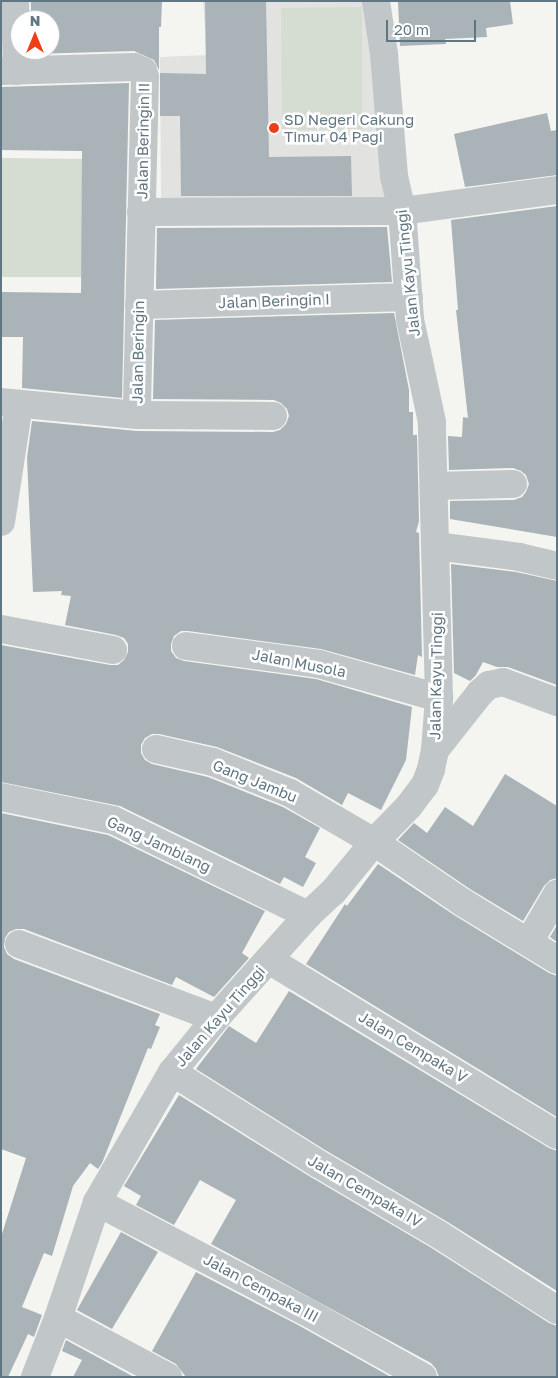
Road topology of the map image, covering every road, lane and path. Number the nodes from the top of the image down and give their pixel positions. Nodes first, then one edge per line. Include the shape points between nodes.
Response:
1 (15, 1) edge
2 (376, 1) edge
3 (9, 71) edge
4 (557, 190) edge
5 (402, 211) junction
6 (141, 212) junction
7 (409, 297) junction
8 (139, 305) junction
9 (10, 403) edge
10 (137, 415) junction
11 (273, 416) dead end
12 (513, 484) dead end
13 (435, 486) junction
14 (1, 522) edge
15 (436, 546) junction
16 (557, 566) edge
17 (1, 629) edge
18 (186, 646) dead end
19 (112, 650) dead end
20 (439, 698) junction
21 (557, 702) edge
22 (156, 749) dead end
23 (435, 750) junction
24 (1, 798) edge
25 (374, 842) junction
26 (557, 894) edge
27 (308, 915) junction
28 (529, 942) junction
29 (19, 944) dead end
30 (269, 960) junction
31 (557, 960) edge
32 (216, 1018) junction
33 (172, 1072) junction
34 (557, 1134) edge
35 (97, 1202) junction
36 (557, 1310) edge
37 (58, 1318) junction
38 (35, 1377) edge
39 (168, 1377) edge
40 (424, 1377) edge

1 - 3 street
2 - 5 street, Jalan Kayu Tinggi via 384,54 394,176
3 - 6 street, Jalan Beringin II via 128,67 143,71
4 - 5 street, Jalan Beringin II
5 - 6 street, Jalan Beringin II
5 - 7 street, Jalan Kayu Tinggi
6 - 8 street, Jalan Beringin
7 - 8 street, Jalan Beringin I
7 - 13 street, Jalan Kayu Tinggi via 410,319 432,422
8 - 10 street, Jalan Beringin
9 - 10 street, Jalan Beringin
9 - 14 street
10 - 11 street
12 - 13 street
13 - 15 street, Jalan Kayu Tinggi
15 - 16 street via 519,557
15 - 20 street, Jalan Kayu Tinggi
17 - 19 street
18 - 20 street, Jalan Musola via 319,664
20 - 23 street, Jalan Kayu Tinggi
21 - 23 street via 502,682 489,685
22 - 25 street, Gang Jambu via 213,762 290,793
23 - 25 street, Jalan Kayu Tinggi via 425,785
24 - 27 street, Gang Jamblang via 112,820
25 - 27 street, Jalan Kayu Tinggi via 333,892
25 - 28 street, Gang Jambu via 462,902
26 - 28 street
27 - 30 street, Jalan Kayu Tinggi
28 - 31 street, Gang Jambu
29 - 32 street
30 - 32 street, Jalan Kayu Tinggi
30 - 34 street, Jalan Cempaka V
32 - 33 street, Jalan Kayu Tinggi
33 - 35 street, Jalan Kayu Tinggi
33 - 36 street, Jalan Cempaka IV
35 - 37 street, Jalan Kayu Tinggi
35 - 40 street, Jalan Cempaka III
37 - 38 street, Jalan Kayu Tinggi
37 - 39 street

